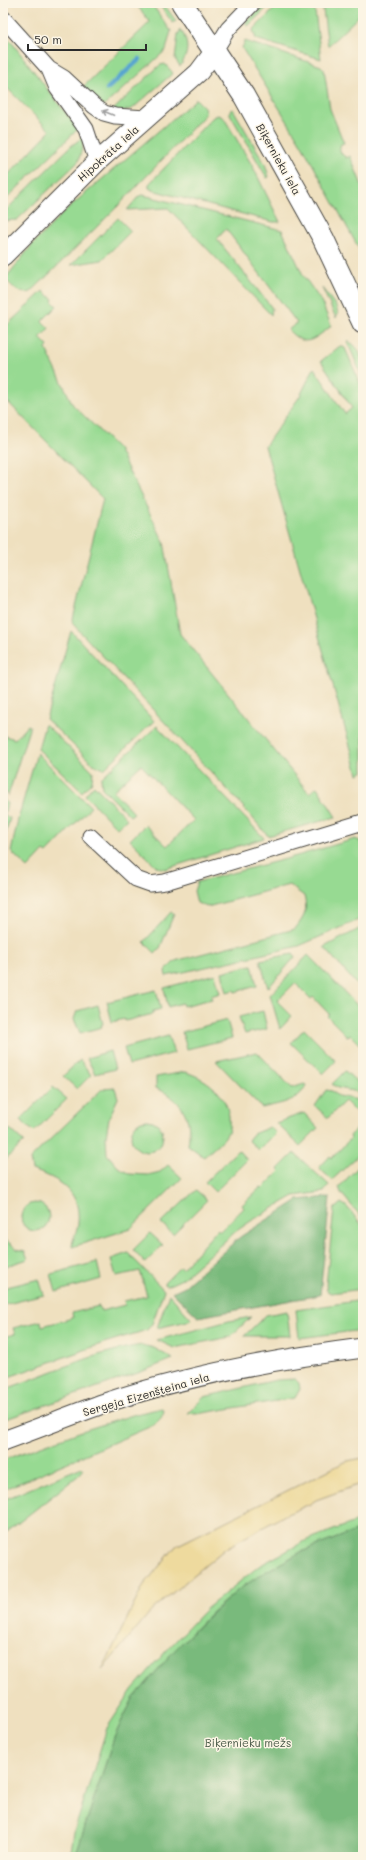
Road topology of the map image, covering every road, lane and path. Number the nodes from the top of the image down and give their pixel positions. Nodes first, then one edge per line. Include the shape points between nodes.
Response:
1 (182, 3) edge
2 (253, 3) edge
3 (3, 18) edge
4 (214, 52) junction
5 (50, 69) junction
6 (146, 118) junction
7 (97, 162) junction
8 (3, 256) edge
9 (363, 323) edge
10 (363, 822) edge
11 (90, 836) dead end
12 (363, 1348) edge
13 (3, 1441) edge

1 - 4 main road, Biķernieku iela
2 - 4 street via 228,29
3 - 5 street
4 - 6 street, Hipokrāta iela via 199,72
4 - 9 main road, Biķernieku iela via 244,96 312,217
6 -> 5 street via 104,113
5 - 7 street via 57,88 86,129
6 - 7 street, Hipokrāta iela
7 - 8 street, Hipokrāta iela
10 - 11 street via 165,882 150,884 136,880
12 - 13 street, Sergeja Eizenšteina iela via 298,1356 189,1379 106,1403

